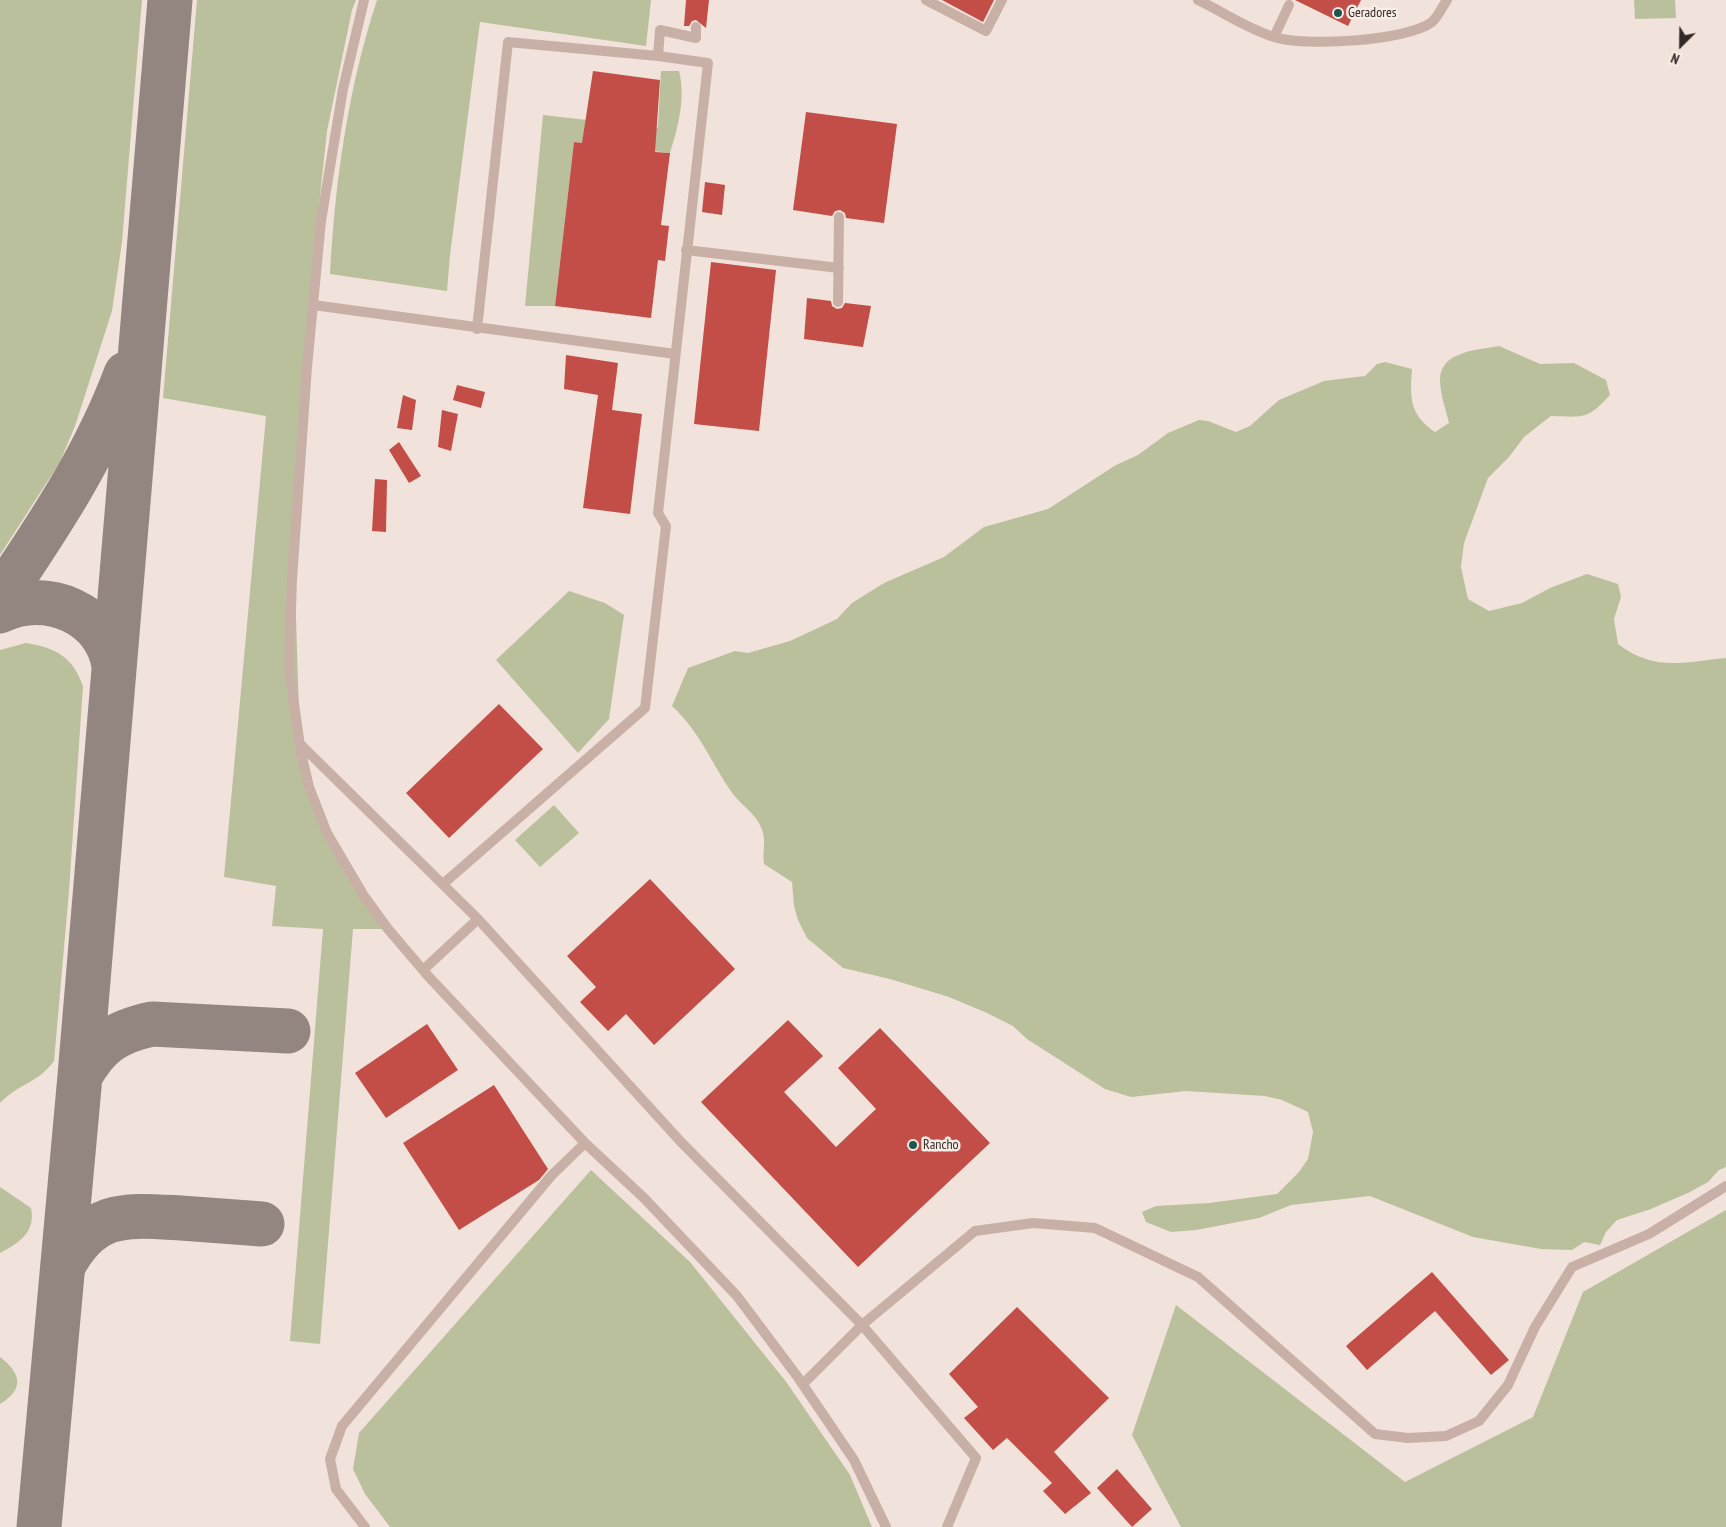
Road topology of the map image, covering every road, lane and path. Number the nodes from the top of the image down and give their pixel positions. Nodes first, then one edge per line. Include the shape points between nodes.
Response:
1 (364, 0) edge
2 (926, 0) edge
3 (1002, 0) edge
4 (1198, 0) edge
5 (1446, 0) edge
6 (1289, 5) dead end
7 (696, 27) dead end
8 (1274, 37) junction
9 (658, 56) junction
10 (839, 217) dead end
11 (686, 250) junction
12 (839, 268) junction
13 (838, 302) dead end
14 (312, 305) junction
15 (477, 329) junction
16 (675, 354) junction
17 (300, 744) junction
18 (443, 884) junction
19 (478, 919) junction
20 (423, 970) junction
21 (585, 1143) junction
22 (1726, 1186) edge
23 (862, 1325) junction
24 (803, 1384) junction
25 (365, 1527) edge
26 (886, 1527) edge
27 (947, 1527) edge

1 - 14 lane via 341,98 321,221
2 - 3 lane via 986,31
4 - 8 lane
5 - 8 lane via 1433,22 1413,32 1302,43
6 - 8 lane
7 - 9 lane via 696,38 660,30
9 - 11 lane via 708,63
9 - 15 lane via 508,42
10 - 12 lane
11 - 12 lane
11 - 16 lane
12 - 13 lane
14 - 15 lane
14 - 17 lane via 288,668
15 - 16 lane
16 - 18 lane via 658,513 666,526 645,708
17 - 18 lane
17 - 20 lane via 309,787 326,833 364,896
18 - 19 lane
19 - 20 lane
19 - 23 lane via 681,1142
20 - 21 lane
21 - 24 lane via 644,1198 737,1296
21 - 25 lane via 551,1176 342,1426 330,1458 336,1489
22 - 23 lane via 1649,1234 1572,1267 1535,1327 1508,1384 1479,1421 1446,1436 1408,1438 1375,1434 1198,1277 1095,1228 1033,1223 975,1231
23 - 24 lane
23 - 27 lane via 976,1458
24 - 26 lane via 854,1460

